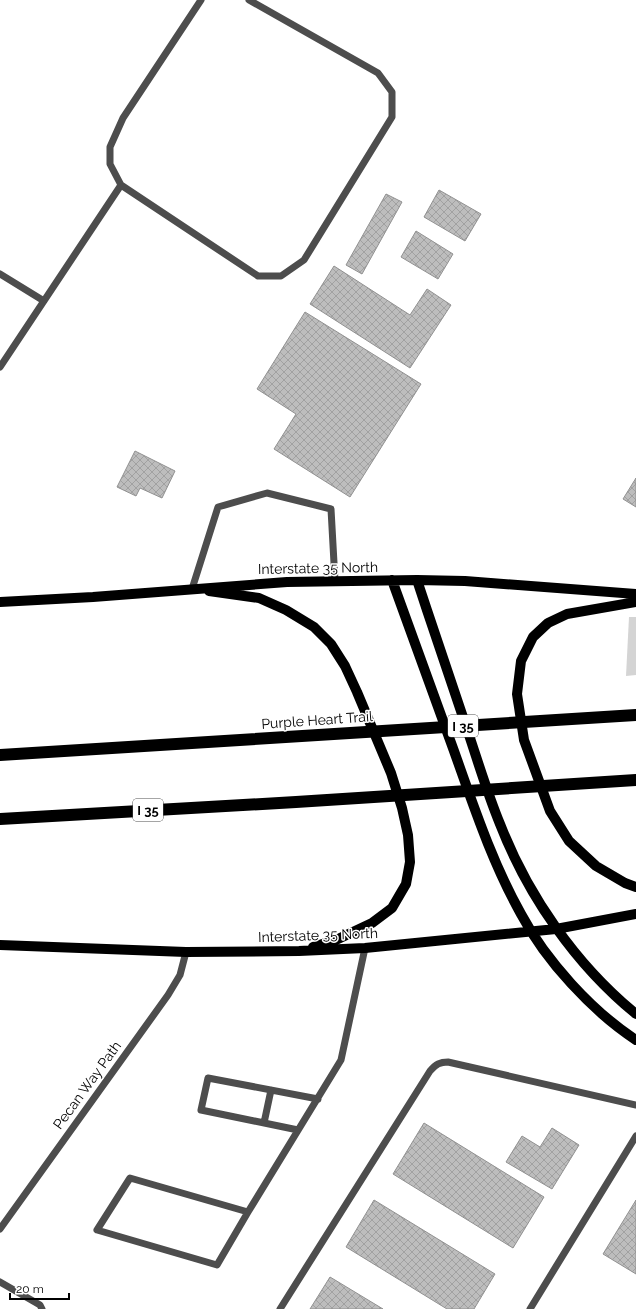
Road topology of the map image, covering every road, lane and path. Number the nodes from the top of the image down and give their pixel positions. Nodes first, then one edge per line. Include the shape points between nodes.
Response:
1 (201, 0) edge
2 (249, 0) edge
3 (121, 185) junction
4 (0, 274) edge
5 (44, 301) junction
6 (0, 367) edge
7 (392, 580) junction
8 (417, 580) junction
9 (335, 581) junction
10 (192, 589) junction
11 (636, 594) edge
12 (0, 602) edge
13 (636, 602) edge
14 (636, 715) edge
15 (0, 755) edge
16 (636, 780) edge
17 (0, 819) edge
18 (636, 887) edge
19 (636, 914) edge
20 (556, 929) junction
21 (531, 931) junction
22 (0, 945) edge
23 (365, 948) junction
24 (299, 951) junction
25 (186, 952) junction
26 (636, 1014) edge
27 (636, 1040) edge
28 (271, 1090) junction
29 (318, 1099) junction
30 (636, 1105) edge
31 (264, 1123) junction
32 (298, 1130) junction
33 (636, 1136) edge
34 (248, 1212) junction
35 (0, 1229) edge
36 (0, 1282) edge
37 (42, 1309) edge
38 (280, 1309) edge
39 (530, 1309) edge

1 - 3 street via 123,118 110,147 110,164
2 - 3 street via 378,73 392,92 392,117 304,260 282,276 258,276
3 - 5 street
4 - 5 street
5 - 6 street
7 - 8 main road, Interstate 35 North
7 - 9 main road, Interstate 35 North
7 - 21 main road via 484,836 508,890
8 - 11 main road, Interstate 35 North via 465,581
8 - 20 main road via 500,824 537,899
9 - 10 main road, Interstate 35 North via 279,582
9 - 10 street via 331,509 267,493 218,508
10 - 12 main road, Interstate 35 North
10 - 24 main road via 259,598 314,627 332,644 357,692 391,774 402,808 410,862 406,884 392,908 372,923 338,939
13 - 18 main road via 567,614 548,624 533,637 522,661 517,694 524,740 554,817 569,841 596,866 625,884
14 - 15 highway, Purple Heart Trail / I 35
16 - 17 highway, I 35
19 - 20 main road, Interstate 35 North
20 - 21 main road, Interstate 35 North
20 - 26 main road via 618,1000
21 - 23 main road, Interstate 35 North
21 - 27 main road via 570,982 608,1019
22 - 25 main road, Interstate 35 North
23 - 24 main road, Interstate 35 North
23 - 29 street via 341,1060
24 - 25 main road, Interstate 35 North
25 - 35 street, Pecan Way Path via 180,975 168,995
28 - 29 street
28 - 31 street
28 - 31 street via 208,1078 201,1110
29 - 32 street
30 - 38 street via 440,1062 430,1071
31 - 32 street
32 - 34 street
33 - 39 street
34 - 34 street via 217,1265 97,1230 130,1178
36 - 37 street via 40,1305

